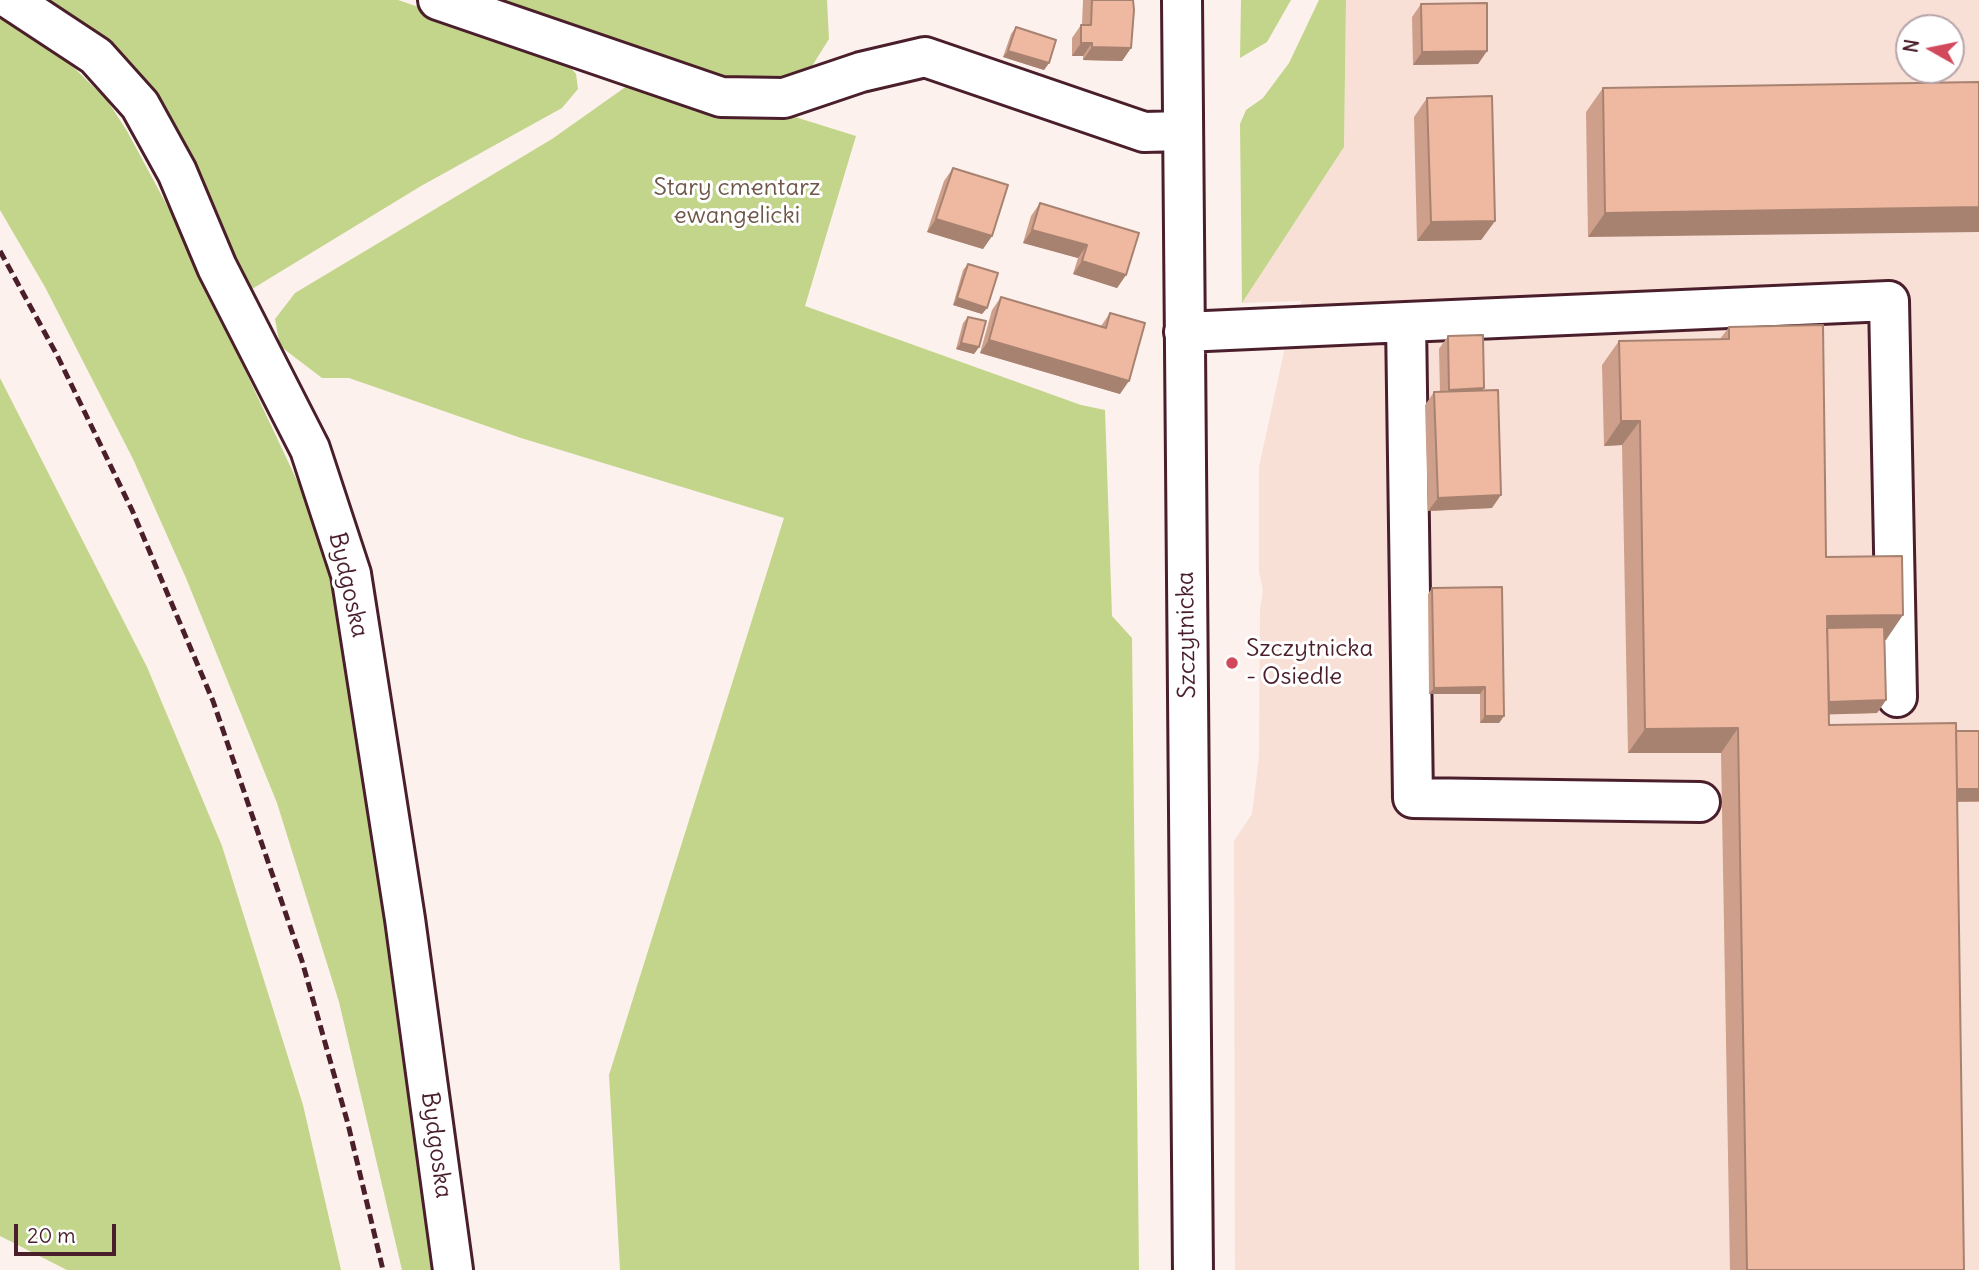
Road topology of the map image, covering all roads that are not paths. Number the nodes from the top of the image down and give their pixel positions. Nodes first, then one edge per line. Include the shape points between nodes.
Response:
1 (11, 0) edge
2 (438, 0) edge
3 (1182, 0) edge
4 (1183, 131) junction
5 (1406, 322) junction
6 (1184, 332) junction
7 (1897, 696) dead end
8 (1700, 802) dead end
9 (453, 1270) edge
10 (1193, 1270) edge

1 - 9 street, Bydgoska via 96,56 140,105 310,449 351,574
2 - 4 street via 721,97 784,98 925,57 1144,132
3 - 4 street, Szczytnicka
4 - 6 street, Szczytnicka
5 - 6 street
5 - 7 street via 1889,301
5 - 8 street via 1413,798
6 - 10 street, Szczytnicka

